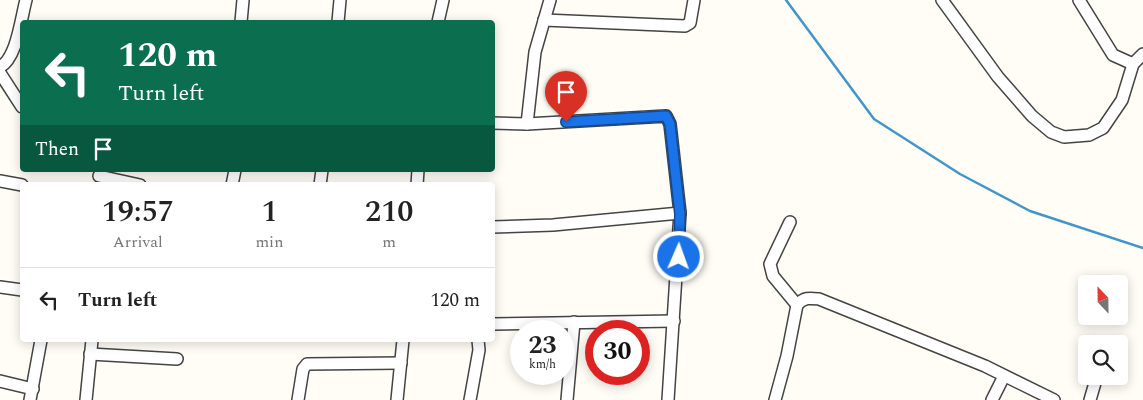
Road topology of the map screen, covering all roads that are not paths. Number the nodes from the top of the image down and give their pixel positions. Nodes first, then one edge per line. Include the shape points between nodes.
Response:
1 (26, 0) edge
2 (243, 0) edge
3 (340, 0) edge
4 (443, 0) edge
5 (550, 0) edge
6 (694, 0) edge
7 (942, 0) edge
8 (1079, 0) edge
9 (23, 20) edge
10 (241, 20) edge
11 (338, 20) edge
12 (438, 20) edge
13 (544, 20) junction
14 (20, 38) edge
15 (18, 51) edge
16 (1143, 54) edge
17 (1133, 64) junction
18 (0, 67) edge
19 (0, 73) edge
20 (20, 104) edge
21 (495, 123) edge
22 (527, 124) junction
23 (98, 177) edge
24 (0, 181) edge
25 (124, 182) edge
26 (20, 185) edge
27 (680, 214) junction
28 (790, 222) dead end
29 (495, 227) edge
30 (0, 288) edge
31 (20, 290) edge
32 (797, 305) junction
33 (674, 321) junction
34 (575, 322) edge
35 (495, 324) edge
36 (510, 324) edge
37 (41, 342) edge
38 (92, 342) edge
39 (404, 342) edge
40 (478, 342) edge
41 (90, 354) junction
42 (178, 359) dead end
43 (401, 363) junction
44 (1004, 376) junction
45 (0, 381) edge
46 (568, 385) edge
47 (1094, 385) edge
48 (32, 394) edge
49 (86, 400) edge
50 (298, 400) edge
51 (397, 400) edge
52 (470, 400) edge
53 (567, 400) edge
54 (668, 400) edge
55 (775, 400) edge
56 (992, 400) edge
57 (1054, 400) edge
58 (1090, 400) edge

1 - 9 street
2 - 10 street
3 - 11 street
4 - 12 street
5 - 13 street
6 - 13 street via 690,23 686,26
7 - 17 street via 980,54 1032,116 1051,132 1064,137 1089,135 1103,128 1122,100
8 - 17 street via 1112,55
13 - 22 street via 535,52
14 - 15 street
15 - 18 street
16 - 17 street
19 - 20 street
21 - 22 street
22 - 27 street via 666,116 670,124
23 - 25 street
24 - 26 street
27 - 29 street
27 - 33 street
28 - 32 street via 770,264 773,276
30 - 31 street
32 - 44 street via 805,298 819,299
32 - 55 street
33 - 34 street
33 - 54 street
35 - 36 street
37 - 48 street
38 - 41 street
39 - 43 street
40 - 52 street
41 - 42 street
41 - 49 street
43 - 50 street via 308,364 303,369
43 - 51 street
44 - 56 street
44 - 57 street
45 - 48 street
46 - 53 street
47 - 58 street

